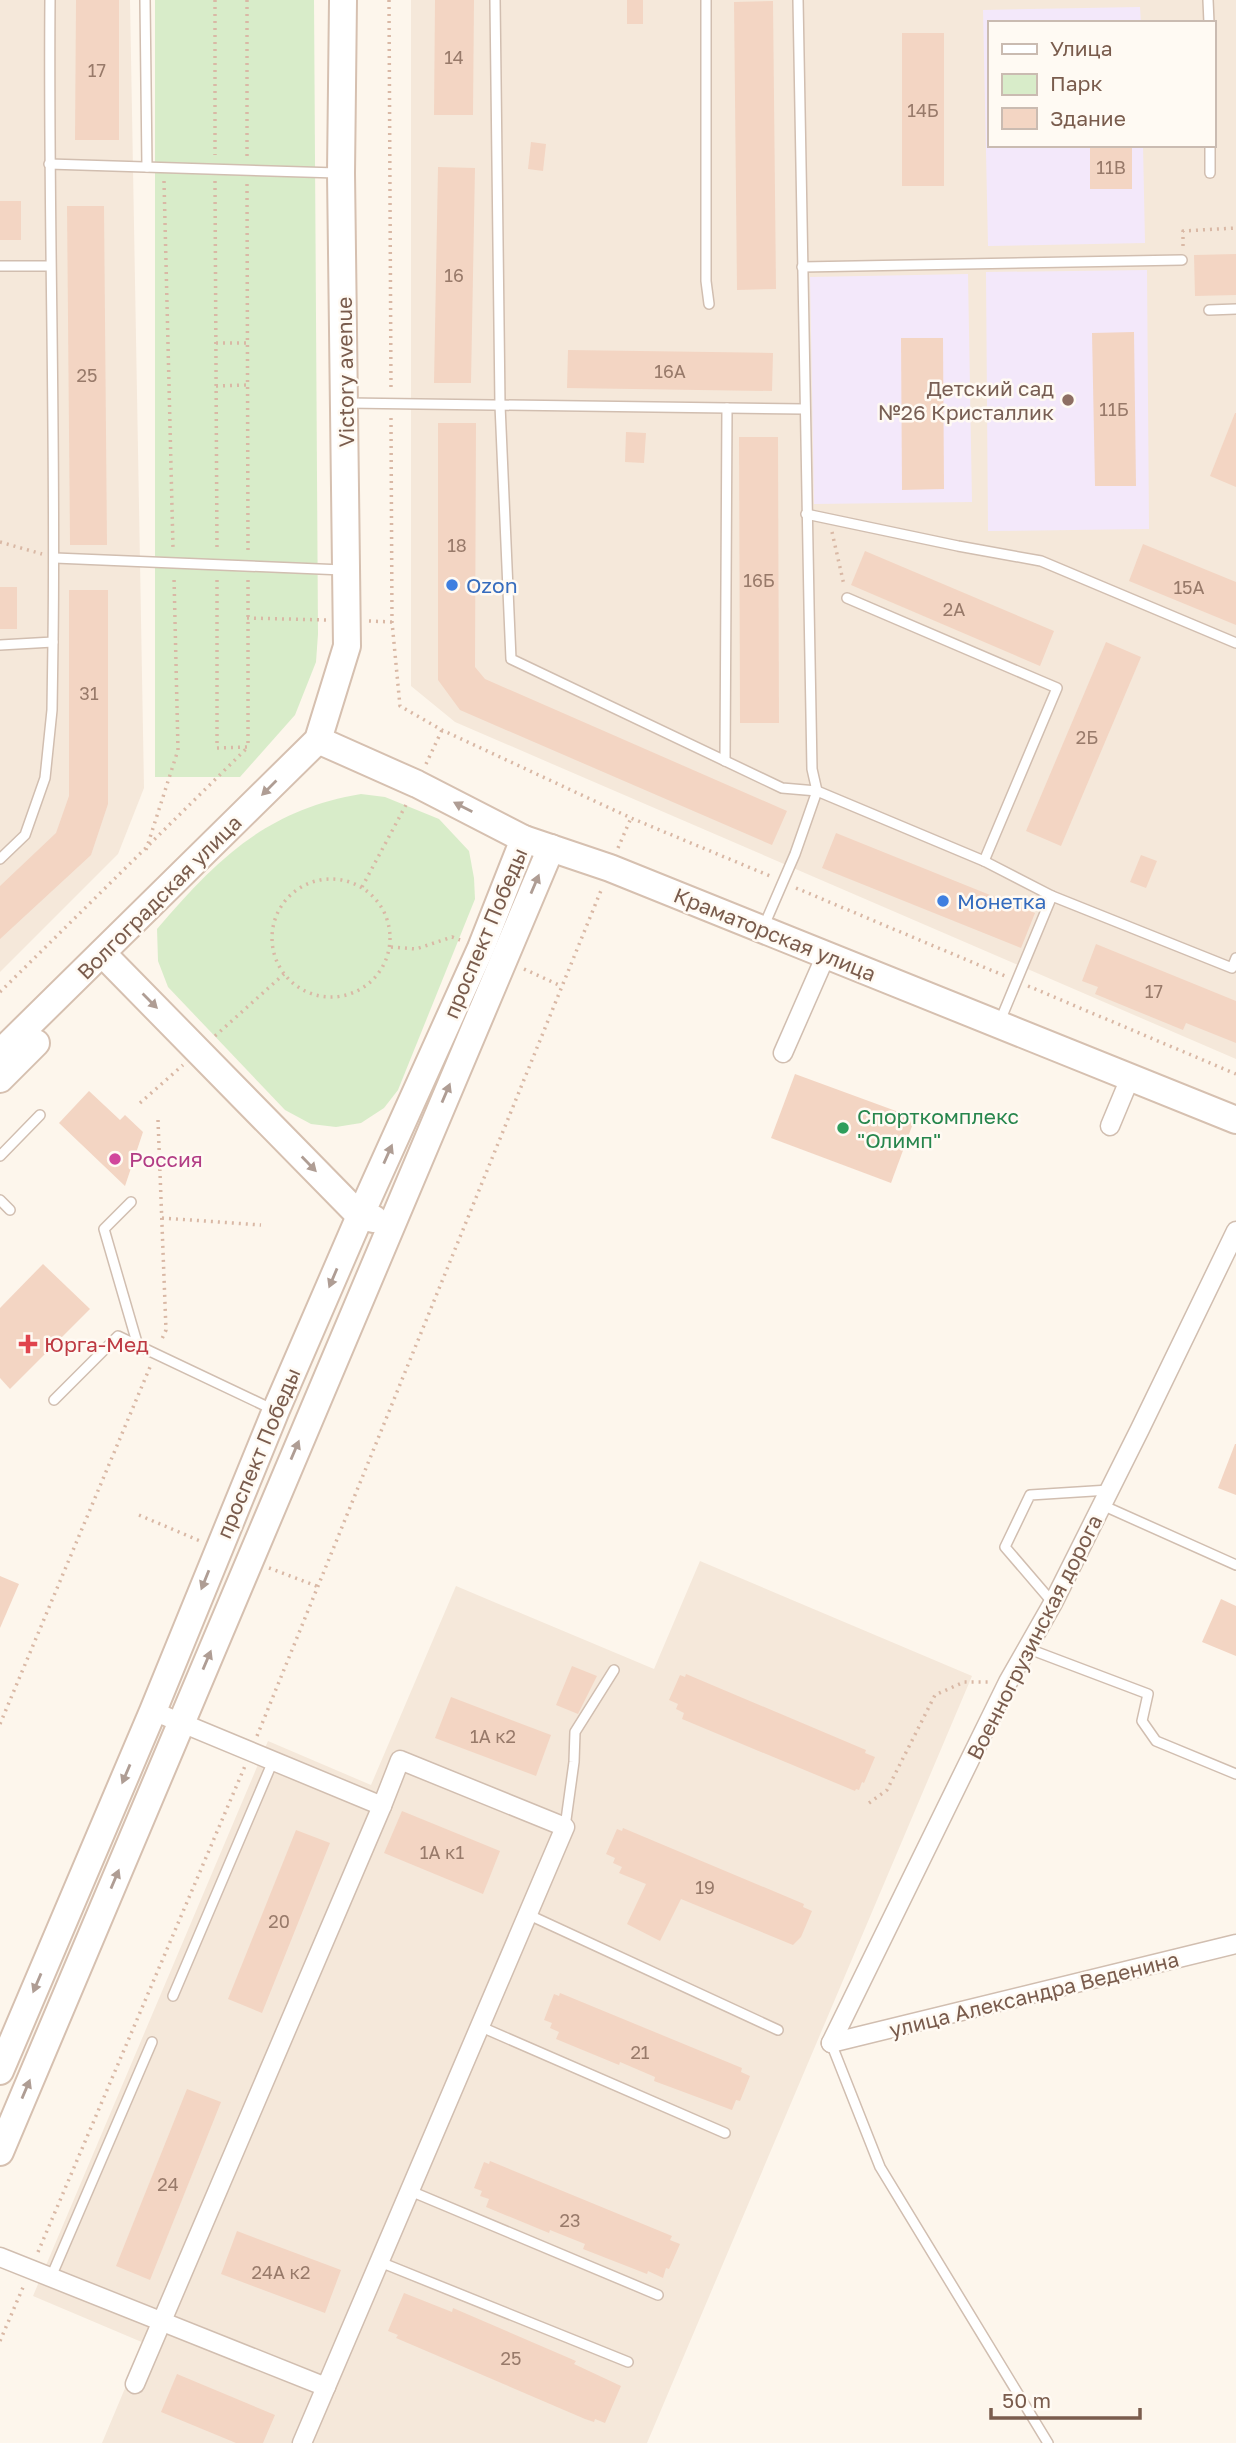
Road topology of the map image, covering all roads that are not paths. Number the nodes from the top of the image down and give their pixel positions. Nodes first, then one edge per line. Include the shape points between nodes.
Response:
1 (50, 0) edge
2 (145, 0) edge
3 (343, 0) edge
4 (495, 0) edge
5 (706, 0) edge
6 (799, 0) edge
7 (1209, 0) edge
8 (1209, 21) edge
9 (1210, 147) edge
10 (48, 164) junction
11 (147, 167) junction
12 (341, 173) junction
13 (1210, 173) dead end
14 (1182, 260) dead end
15 (50, 266) junction
16 (0, 267) edge
17 (802, 267) junction
18 (709, 304) dead end
19 (1236, 309) edge
20 (1209, 310) dead end
21 (345, 403) junction
22 (500, 405) junction
23 (727, 408) junction
24 (804, 409) junction
25 (806, 514) junction
26 (55, 558) junction
27 (348, 571) junction
28 (847, 598) road end
29 (54, 642) junction
30 (1236, 643) edge
31 (0, 645) edge
32 (318, 740) junction
33 (725, 761) junction
34 (817, 790) junction
35 (524, 839) junction
36 (551, 848) junction
37 (0, 859) edge
38 (984, 861) junction
39 (1052, 896) junction
40 (762, 930) junction
41 (826, 955) junction
42 (107, 958) junction
43 (1236, 958) edge
44 (998, 1026) junction
45 (0, 1053) edge
46 (783, 1053) dead end
47 (1130, 1078) junction
48 (0, 1079) edge
49 (40, 1115) dead end
50 (1236, 1120) edge
51 (1110, 1126) dead end
52 (0, 1156) edge
53 (0, 1199) edge
54 (131, 1202) dead end
55 (10, 1210) dead end
56 (360, 1216) junction
57 (391, 1224) junction
58 (1236, 1231) edge
59 (1231, 1252) edge
60 (138, 1346) junction
61 (54, 1400) dead end
62 (276, 1410) junction
63 (1105, 1497) junction
64 (1236, 1565) edge
65 (1053, 1603) junction
66 (1028, 1649) junction
67 (614, 1670) dead end
68 (153, 1711) junction
69 (181, 1723) junction
70 (273, 1762) junction
71 (1236, 1774) edge
72 (382, 1806) junction
73 (565, 1827) junction
74 (527, 1914) junction
75 (1234, 1941) edge
76 (173, 1996) dead end
77 (479, 2026) junction
78 (778, 2029) dead end
79 (152, 2042) dead end
80 (831, 2043) junction
81 (0, 2071) edge
82 (725, 2133) dead end
83 (0, 2152) edge
84 (408, 2190) junction
85 (0, 2257) edge
86 (380, 2262) junction
87 (51, 2277) junction
88 (658, 2295) dead end
89 (162, 2321) junction
90 (628, 2362) dead end
91 (135, 2384) dead end
92 (326, 2387) junction
93 (302, 2443) edge
94 (1048, 2443) edge

1 - 10 lane
2 - 11 lane
3 - 12 main road, Victory avenue
4 - 22 lane
5 - 18 lane
6 - 17 lane
7 - 8 lane
9 - 13 lane
10 - 11 lane
10 - 15 lane
11 - 12 lane
12 - 21 main road, Victory avenue
14 - 17 lane
15 - 16 lane
15 - 26 lane
17 - 24 lane
19 - 20 lane
21 - 22 lane
21 - 27 main road, Victory avenue
22 - 23 lane
22 - 33 lane via 511,659
23 - 24 lane
23 - 33 lane
24 - 25 lane
25 - 30 lane via 1041,561
25 - 34 lane via 812,769
26 - 27 lane
26 - 29 lane
27 - 32 main road, Victory avenue via 347,646
28 - 38 lane via 1057,688
29 - 31 lane
29 - 37 lane via 45,778 25,835
35 -> 32 main road, Краматорская улица via 418,784
32 -> 42 main road, Волгоградская улица
33 - 34 lane via 782,788
34 - 38 lane
34 - 40 lane
35 - 36 main road, Краматорская улица
56 -> 35 main road, проспект Победы via 481,948
36 - 40 main road, Краматорская улица
57 -> 36 main road
38 - 39 lane
39 - 43 lane via 1232,968
39 - 44 lane
40 - 41 main road, Краматорская улица
41 - 44 main road, Краматорская улица
41 - 46 street
42 - 45 main road, Волгоградская улица
42 - 48 main road
42 -> 56 main road
44 - 47 main road, Краматорская улица
47 - 50 main road, Краматорская улица
47 - 51 street
49 - 52 lane
53 - 55 lane
54 - 60 lane via 104,1229
56 - 57 main road
56 -> 62 main road, проспект Победы
69 -> 57 main road
58 - 59 street, Военногрузинская дорога
59 - 63 street, Военногрузинская дорога
60 - 61 lane via 118,1336
60 - 62 lane
62 -> 68 main road, проспект Победы
63 - 64 lane
63 - 65 street, Военногрузинская дорога
63 - 65 lane via 1030,1496 1004,1546
65 - 66 street, Военногрузинская дорога
66 - 71 lane via 1148,1694 1142,1721 1156,1741
66 - 80 street, Военногрузинская дорога
67 - 73 lane via 575,1732
68 - 69 street
68 -> 81 main road, проспект Победы
69 - 70 street
83 -> 69 main road
70 - 72 street
70 - 76 lane
72 - 73 street via 400,1760
72 - 89 street
73 - 74 street
74 - 77 street
74 - 78 lane
75 - 80 street, улица Александра Веденина
77 - 82 lane
77 - 84 street
79 - 87 lane
80 - 94 lane via 880,2166
84 - 86 street
84 - 88 lane
85 - 87 street
86 - 90 lane
86 - 92 street
87 - 89 street
89 - 91 street
89 - 92 street
92 - 93 street

